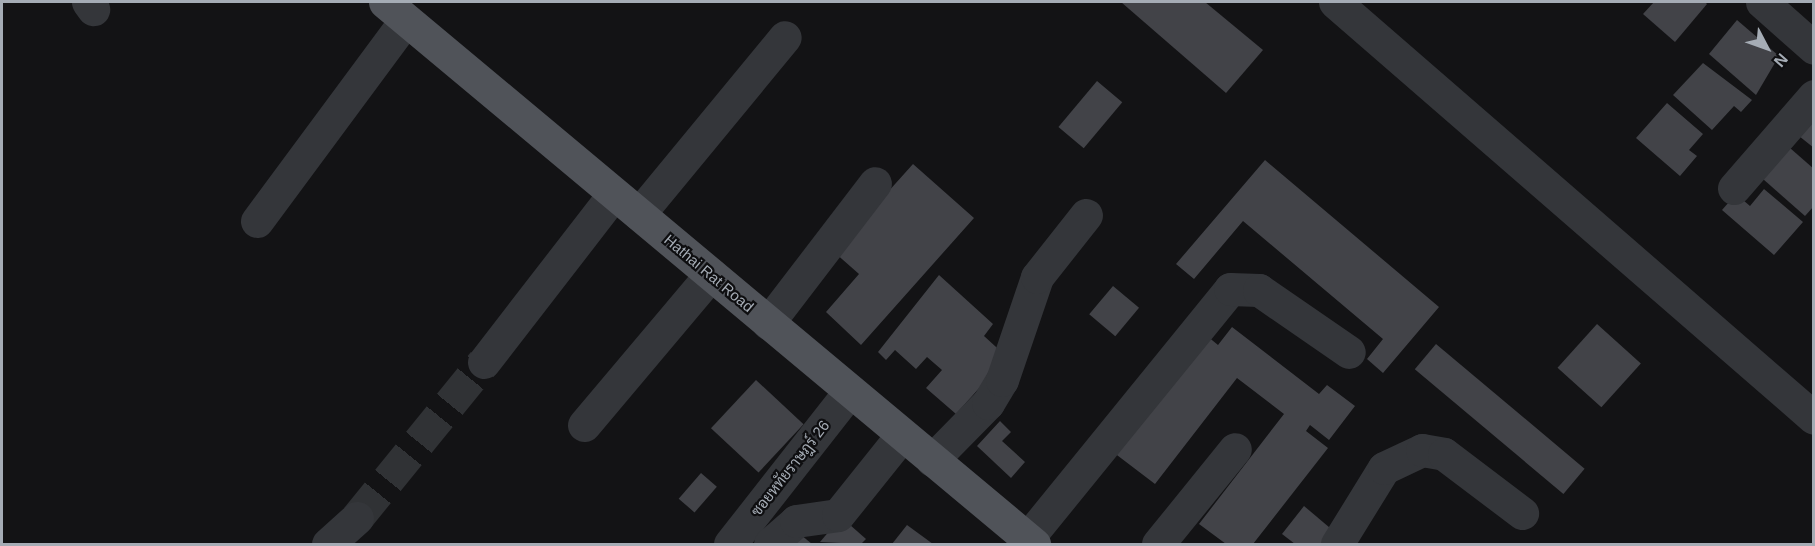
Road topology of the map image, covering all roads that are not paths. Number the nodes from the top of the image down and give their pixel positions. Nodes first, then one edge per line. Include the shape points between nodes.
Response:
1 (1335, 2) edge
2 (1762, 2) edge
3 (395, 11) edge
4 (785, 37) dead end
5 (1814, 48) edge
6 (1814, 96) edge
7 (875, 183) dead end
8 (1734, 188) dead end
9 (614, 194) junction
10 (639, 214) junction
11 (1086, 215) dead end
12 (258, 221) dead end
13 (711, 274) junction
14 (768, 323) junction
15 (1349, 352) dead end
16 (484, 362) tunnel mouth
17 (850, 392) junction
18 (1814, 418) edge
19 (584, 425) dead end
20 (902, 435) junction
21 (1235, 449) dead end
22 (932, 460) junction
23 (1522, 513) dead end
24 (357, 518) tunnel mouth
25 (1021, 540) edge
26 (328, 544) edge
27 (730, 544) edge
28 (770, 544) edge
29 (1158, 544) edge
30 (1337, 544) edge

1 - 18 street
2 - 5 street
3 - 9 main road, Hathai Rat Road
3 - 12 street
4 - 10 street
6 - 8 street
7 - 14 street
9 - 10 main road, Hathai Rat Road
9 - 16 street
10 - 13 main road, Hathai Rat Road
11 - 22 street via 1037,277 998,387
13 - 14 main road, Hathai Rat Road
13 - 19 street
14 - 17 main road, Hathai Rat Road
15 - 25 street via 1259,290 1230,289
17 - 20 main road, Hathai Rat Road
17 - 27 street, ซอยหทัยราษฎร์ 26
20 - 22 main road, Hathai Rat Road
20 - 28 street via 838,515 796,521
21 - 29 street
22 - 25 main road, Hathai Rat Road
23 - 30 street via 1444,454 1422,450 1384,468
24 - 26 street

